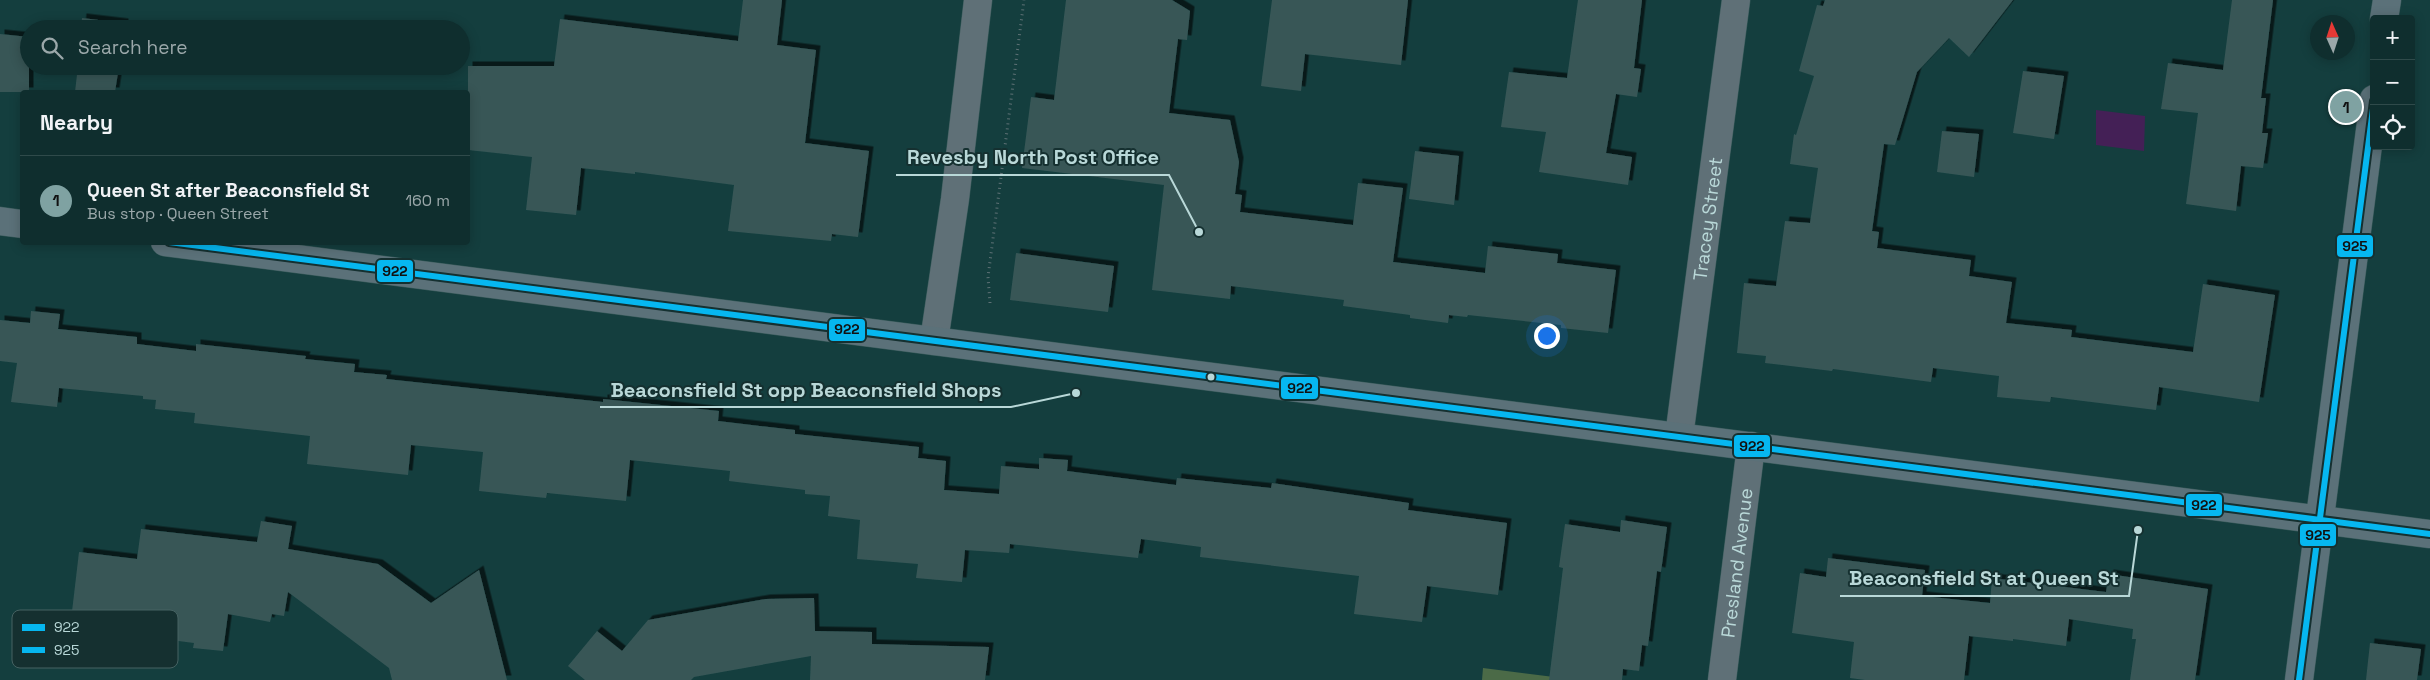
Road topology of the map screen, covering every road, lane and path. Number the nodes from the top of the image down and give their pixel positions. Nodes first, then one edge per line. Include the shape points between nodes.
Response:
1 (978, 0) edge
2 (1024, 0) edge
3 (1736, 0) edge
4 (2387, 0) edge
5 (2385, 15) edge
6 (2373, 105) edge
7 (0, 221) edge
8 (20, 224) edge
9 (188, 245) edge
10 (990, 303) dead end
11 (934, 341) junction
12 (1679, 436) junction
13 (1751, 446) junction
14 (2319, 520) junction
15 (2430, 534) edge
16 (1722, 680) edge
17 (2299, 680) edge

1 - 11 street via 955,199
2 - 10 path via 988,277
3 - 12 street, Tracey Street
4 - 5 main road
6 - 14 main road
7 - 8 main road
9 - 11 main road
11 - 12 main road
12 - 13 main road
13 - 14 main road
13 - 16 street, Presland Avenue
14 - 15 main road
14 - 17 main road

